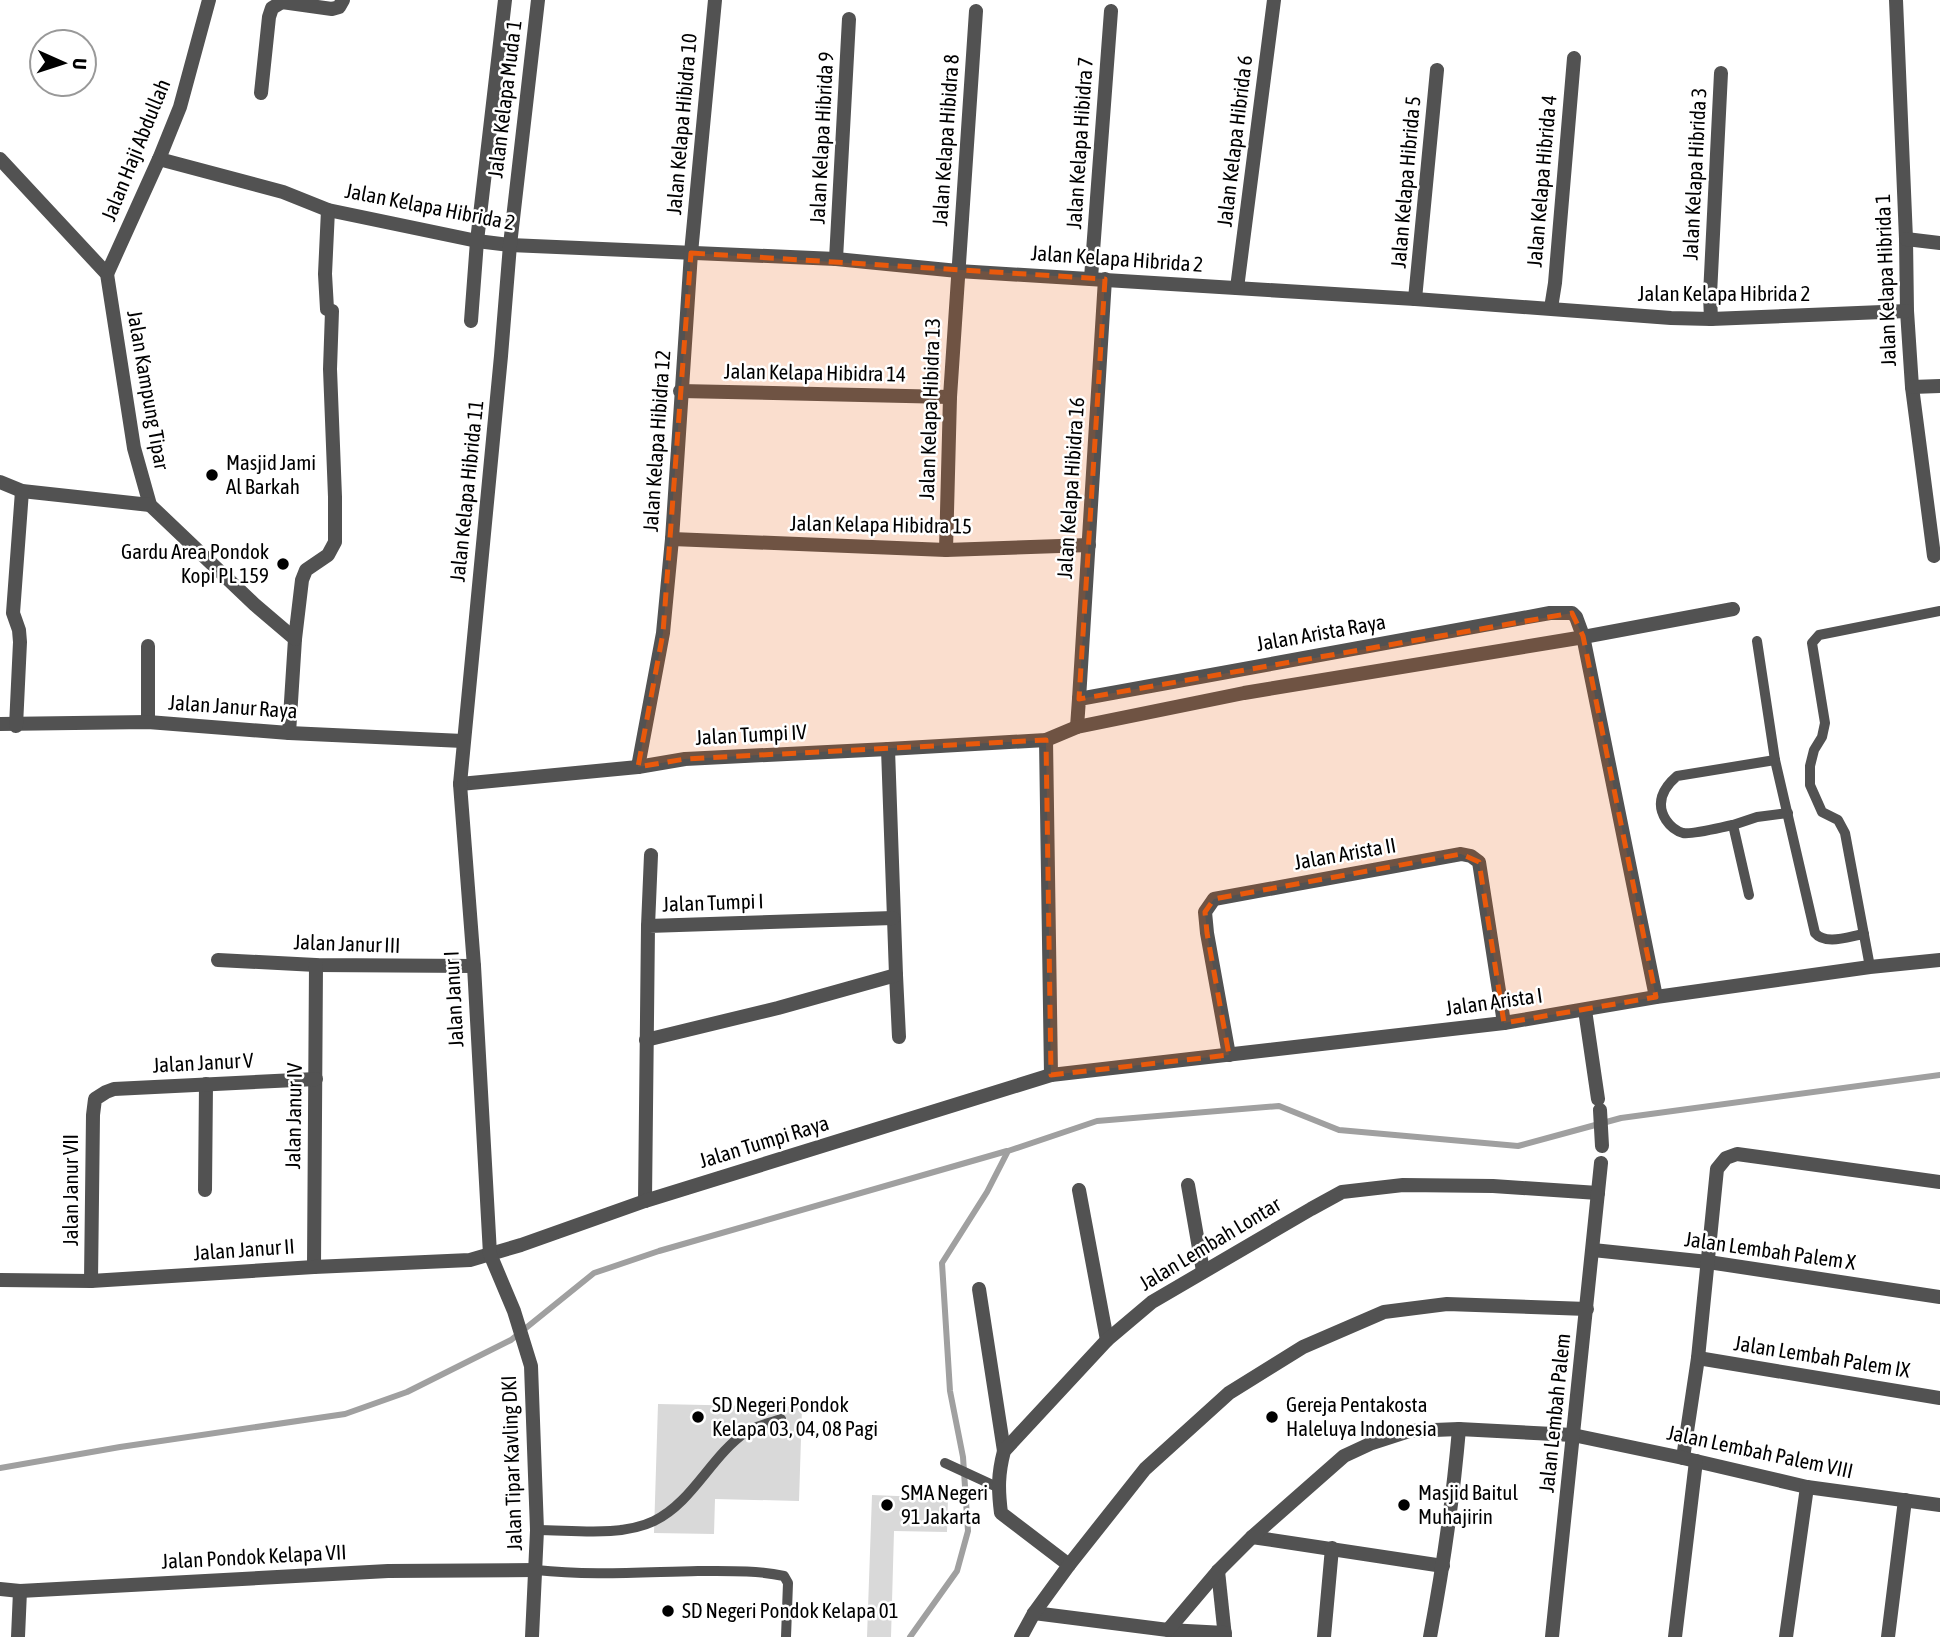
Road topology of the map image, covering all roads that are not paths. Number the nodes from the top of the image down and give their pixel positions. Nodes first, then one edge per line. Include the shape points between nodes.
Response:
1 (209, 0) edge
2 (343, 0) edge
3 (505, 0) edge
4 (538, 0) edge
5 (715, 0) edge
6 (1274, 0) edge
7 (1896, 0) edge
8 (976, 11) dead end
9 (1111, 11) dead end
10 (849, 19) dead end
11 (1574, 58) dead end
12 (1437, 70) dead end
13 (1721, 73) dead end
14 (261, 93) dead end
15 (0, 159) edge
16 (159, 159) junction
17 (328, 209) junction
18 (1906, 239) junction
19 (477, 241) junction
20 (1940, 243) edge
21 (510, 245) junction
22 (691, 253) junction
23 (836, 259) junction
24 (958, 271) junction
25 (107, 274) junction
26 (1098, 279) junction
27 (1237, 288) junction
28 (1415, 299) junction
29 (1551, 308) junction
30 (1907, 310) junction
31 (1711, 319) junction
32 (471, 321) dead end
33 (1940, 386) edge
34 (1912, 387) junction
35 (680, 391) junction
36 (950, 397) junction
37 (0, 482) edge
38 (22, 491) junction
39 (150, 505) junction
40 (672, 539) junction
41 (1089, 545) junction
42 (946, 550) junction
43 (1934, 556) dead end
44 (1732, 609) dead end
45 (1940, 611) edge
46 (1583, 636) junction
47 (295, 639) junction
48 (1757, 641) dead end
49 (148, 646) dead end
50 (1079, 699) junction
51 (148, 722) junction
52 (0, 724) edge
53 (16, 726) junction
54 (1077, 727) junction
55 (289, 733) junction
56 (1046, 740) junction
57 (463, 741) junction
58 (888, 749) junction
59 (1775, 760) junction
60 (638, 766) junction
61 (460, 783) junction
62 (1788, 813) junction
63 (1733, 825) junction
64 (651, 855) dead end
65 (1749, 895) dead end
66 (893, 918) junction
67 (648, 926) junction
68 (1864, 934) junction
69 (218, 960) dead end
70 (1940, 960) edge
71 (316, 965) junction
72 (474, 966) junction
73 (1870, 967) junction
74 (896, 975) junction
75 (1656, 997) junction
76 (1585, 1010) junction
77 (1504, 1023) junction
78 (899, 1037) dead end
79 (646, 1040) junction
80 (1229, 1055) junction
81 (1051, 1075) junction
82 (316, 1079) junction
83 (206, 1083) junction
84 (95, 1099) joint
85 (1602, 1146) dead end
86 (1601, 1163) dead end
87 (1940, 1182) edge
88 (1188, 1185) dead end
89 (205, 1190) dead end
90 (1079, 1190) dead end
91 (1598, 1193) junction
92 (645, 1201) junction
93 (1593, 1250) junction
94 (490, 1254) junction
95 (1709, 1262) junction
96 (314, 1267) junction
97 (1203, 1271) junction
98 (0, 1280) edge
99 (91, 1281) junction
100 (979, 1289) dead end
101 (1940, 1297) edge
102 (1587, 1309) junction
103 (1107, 1340) junction
104 (1698, 1358) junction
105 (1940, 1398) edge
106 (781, 1419) dead end
107 (1459, 1429) junction
108 (1573, 1435) junction
109 (1004, 1451) junction
110 (1690, 1459) junction
111 (945, 1463) dead end
112 (997, 1487) junction
113 (1807, 1487) junction
114 (1906, 1500) junction
115 (1940, 1505) edge
116 (537, 1530) junction
117 (1252, 1537) junction
118 (1332, 1548) junction
119 (1069, 1564) junction
120 (1443, 1566) junction
121 (536, 1570) junction
122 (1218, 1571) junction
123 (0, 1589) edge
124 (20, 1591) junction
125 (1034, 1613) junction
126 (1168, 1630) junction
127 (1225, 1635) edge
128 (18, 1637) edge
129 (532, 1637) edge
130 (786, 1637) edge
131 (1021, 1637) edge
132 (1324, 1637) edge
133 (1430, 1637) edge
134 (1552, 1637) edge
135 (1675, 1637) edge
136 (1786, 1637) edge
137 (1888, 1637) edge

1 - 16 street, Jalan Haji Abdullah via 180,107
2 - 14 street via 332,9 282,2 272,8
3 - 19 street, Jalan Kelapa Muda 1
4 - 21 street, Jalan Kelapa Muda 1
5 - 22 street, Jalan Kelapa Hibidra 10
6 - 27 street, Jalan Kelapa Hibrida 6
7 - 18 street, Jalan Kelapa Hibrida 1
8 - 24 street, Jalan Kelapa Hibidra 8
9 - 26 street, Jalan Kelapa Hibidra 7
10 - 23 street, Jalan Kelapa Hibrida 9
11 - 29 street, Jalan Kelapa Hibrida 4
12 - 28 street, Jalan Kelapa Hibrida 5
13 - 31 street, Jalan Kelapa Hibrida 3
15 - 25 street
16 - 17 street, Jalan Kelapa Hibrida 2 via 283,192
16 - 25 street, Jalan Haji Abdullah
17 - 19 street, Jalan Kelapa Hibrida 2
17 - 47 street via 325,274 327,309 332,311 335,542 328,555 306,570
18 - 20 street
18 - 30 street, Jalan Kelapa Hibrida 1
19 - 21 street, Jalan Kelapa Hibrida 2
19 - 32 street, Jalan Kelapa Muda 1
21 - 22 street, Jalan Kelapa Hibrida 2
21 - 57 street, Jalan Kelapa Hibrida 11
22 - 23 street, Jalan Kelapa Hibrida 2
22 - 35 street, Jalan Kelapa Hibidra 12
23 - 24 street, Jalan Kelapa Hibrida 2
24 - 26 street, Jalan Kelapa Hibrida 2
24 - 36 street, Jalan Kelapa Hibidra 13
25 - 39 street, Jalan Kampung Tipar via 134,448
26 - 27 street, Jalan Kelapa Hibrida 2
26 - 41 street, Jalan Kelapa Hibidra 16
27 - 28 street, Jalan Kelapa Hibrida 2
28 - 29 street, Jalan Kelapa Hibrida 2
29 - 31 street, Jalan Kelapa Hibrida 2
30 - 31 street, Jalan Kelapa Hibrida 2
30 - 34 street, Jalan Kelapa Hibrida 1
33 - 34 street
34 - 43 street, Jalan Kelapa Hibrida 1
35 - 36 street, Jalan Kelapa Hibidra 14
35 - 40 street, Jalan Kelapa Hibidra 12
36 - 42 street, Jalan Kelapa Hibidra 13
37 - 38 street
38 - 39 street
38 - 53 street via 13,613 20,642
39 - 47 street
40 - 42 street, Jalan Kelapa Hibidra 15
40 - 60 street, Jalan Kelapa Hibidra 12 via 663,632
41 - 42 street, Jalan Kelapa Hibidra 15
41 - 50 street, Jalan Kelapa Hibidra 16
44 - 46 street
45 - 68 lane via 1819,635 1812,643 1825,723 1810,766 1810,785 1822,812 1838,820 1845,833
46 - 50 street, Jalan Arista Raya via 1573,613 1550,613
46 - 54 street via 1244,693
46 - 75 street, Jalan Arista Raya
47 - 55 street
48 - 59 lane
49 - 51 street
50 - 54 street
51 - 53 street, Jalan Janur Raya
51 - 55 street, Jalan Janur Raya
52 - 53 street, Jalan Janur Raya
54 - 56 street
55 - 57 street, Jalan Janur Raya
56 - 58 street, Jalan Tumpi IV
56 - 81 street
57 - 61 street, Jalan Janur I
58 - 60 street, Jalan Tumpi IV via 685,759
58 - 66 street
59 - 62 lane
59 - 63 lane via 1677,776 1660,800 1670,826 1685,833
60 - 61 street, Jalan Tumpi IV
61 - 72 street, Jalan Janur I
62 - 63 lane
62 - 68 lane via 1815,933 1826,940
63 - 65 lane
64 - 67 street
66 - 67 street, Jalan Tumpi I
66 - 74 street
67 - 79 street, Jalan Tumpi I
68 - 73 lane
69 - 71 street, Jalan Janur III
70 - 73 street, Jalan Arista I
71 - 72 street, Jalan Janur III
71 - 82 street, Jalan Janur IV
72 - 94 street, Jalan Janur I
73 - 75 street, Jalan Arista I
74 - 78 street
74 - 79 street
75 - 76 street, Jalan Arista I
76 - 77 street, Jalan Arista I
76 - 85 street
77 - 80 street, Jalan Arista I
77 - 80 street, Jalan Arista II via 1479,862 1461,854 1214,899 1205,912 1207,933
79 - 92 street, Jalan Tumpi I
80 - 81 street, Jalan Arista I
81 - 92 street, Jalan Tumpi Raya
82 - 83 street, Jalan Janur V
82 - 96 street, Jalan Janur IV
83 - 84 street, Jalan Janur V via 114,1090
83 - 89 street
84 - 99 street, Jalan Janur VII
86 - 91 street, Jalan Lembah Palem
87 - 95 street via 1737,1154 1726,1158 1717,1170
88 - 97 street
90 - 103 street
91 - 93 street, Jalan Lembah Palem
91 - 97 street, Jalan Lembah Lontar via 1403,1185 1342,1192
92 - 94 street, Jalan Tumpi Raya
93 - 95 street, Jalan Lembah Palem X
93 - 102 street, Jalan Lembah Palem
94 - 96 street, Jalan Janur II via 470,1260
94 - 116 street, Jalan Tipar Kavling DKI via 531,1366
95 - 101 street, Jalan Lembah Palem X
95 - 104 street
96 - 99 street, Jalan Janur II
97 - 103 street, Jalan Lembah Lontar via 1152,1301
98 - 99 street, Jalan Janur II
100 - 109 street
102 - 108 street, Jalan Lembah Palem
102 - 119 street via 1447,1304 1384,1312 1303,1347 1229,1393 1145,1469
103 - 109 street, Jalan Lembah Lontar
104 - 105 street, Jalan Lembah Palem IX
104 - 110 street
106 - 116 lane via 735,1441 672,1510 653,1522 622,1530
107 - 108 street, Jalan Lembah Palem VIII
107 - 117 street, Jalan Lembah Palem VIII via 1409,1431 1344,1456
107 - 120 street
108 - 110 street, Jalan Lembah Palem VIII
108 - 134 street, Jalan Lembah Palem
109 - 112 street
110 - 113 street, Jalan Lembah Palem VIII
110 - 135 street
111 - 112 lane
112 - 119 street via 1001,1513
113 - 114 street, Jalan Lembah Palem VIII
113 - 136 street
114 - 115 street, Jalan Lembah Palem VIII
114 - 137 street
116 - 121 street, Jalan Tipar Kavling DKI
117 - 118 street
117 - 122 street, Jalan Lembah Palem VIII
118 - 120 street
118 - 132 street
119 - 125 street
120 - 133 street
121 - 124 street, Jalan Pondok Kelapa VII via 388,1571
121 - 129 street, Jalan Tipar Kavling DKI
121 - 130 lane via 733,1571 784,1576 788,1583
122 - 126 street, Jalan Lembah Palem VIII
122 - 127 street
123 - 124 street, Jalan Pondok Kelapa VII
124 - 128 street
125 - 126 street
125 - 131 street
126 - 127 street

